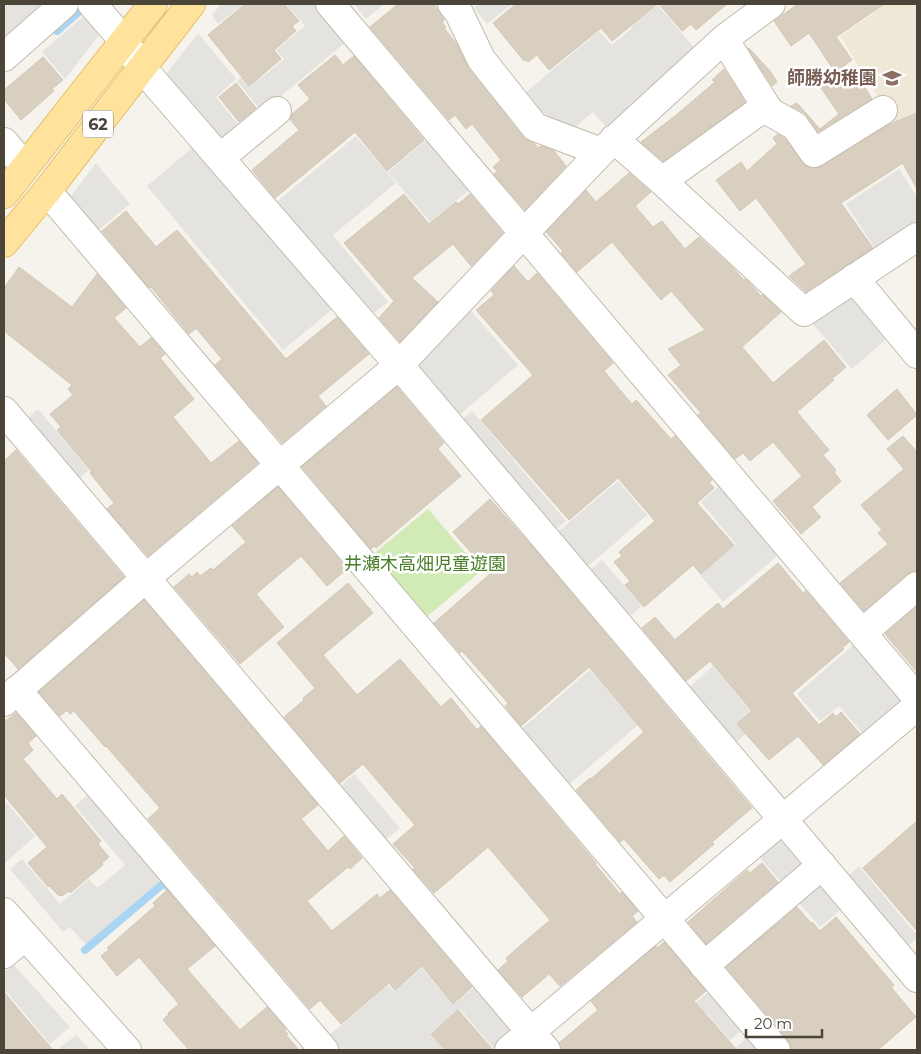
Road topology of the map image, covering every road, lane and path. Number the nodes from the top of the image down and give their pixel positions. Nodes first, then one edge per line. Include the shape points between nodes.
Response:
1 (64, 4) edge
2 (92, 4) edge
3 (153, 4) edge
4 (191, 4) edge
5 (330, 4) edge
6 (771, 4) edge
7 (460, 7) edge
8 (724, 39) junction
9 (124, 42) junction
10 (4, 57) edge
11 (142, 68) junction
12 (766, 106) junction
13 (277, 110) dead end
14 (883, 110) dead end
15 (4, 142) edge
16 (608, 146) junction
17 (220, 158) junction
18 (25, 167) junction
19 (662, 181) junction
20 (47, 191) junction
21 (4, 194) edge
22 (524, 234) junction
23 (917, 237) edge
24 (4, 243) edge
25 (854, 278) junction
26 (917, 354) edge
27 (399, 365) junction
28 (5, 414) edge
29 (280, 465) junction
30 (146, 578) junction
31 (917, 586) edge
32 (862, 633) junction
33 (10, 696) edge
34 (917, 698) edge
35 (917, 706) edge
36 (783, 819) junction
37 (822, 865) junction
38 (4, 912) edge
39 (664, 919) junction
40 (25, 936) junction
41 (4, 954) edge
42 (704, 966) junction
43 (917, 978) edge
44 (538, 1041) edge
45 (127, 1050) edge
46 (324, 1050) edge
47 (509, 1050) edge
48 (776, 1050) edge

1 - 10 street
2 - 9 street
3 - 9 main road, 62
4 - 11 main road, 62
5 - 22 street
6 - 8 street
7 - 16 street via 481,59 536,127
8 - 12 street
8 - 16 street
9 - 11 street
9 - 18 main road, 62
11 - 17 street
11 - 20 main road, 62
12 - 14 street via 795,126 814,153
12 - 19 street
13 - 17 street
15 - 18 street
16 - 19 street
16 - 22 street
17 - 27 street
18 - 21 main road, 62
19 - 25 street via 804,312
20 - 24 main road, 62
20 - 29 street
22 - 27 street
22 - 32 street
23 - 25 street
25 - 26 street
27 - 29 street
27 - 36 street
28 - 30 street
29 - 30 street
29 - 39 street
30 - 33 street
30 - 44 street
31 - 32 street
32 - 34 street
33 - 46 street
35 - 36 street
36 - 37 street
36 - 39 street
37 - 42 street
37 - 43 street
38 - 40 street
39 - 42 street
39 - 44 street
40 - 41 street
40 - 45 street
42 - 48 street
44 - 47 street

